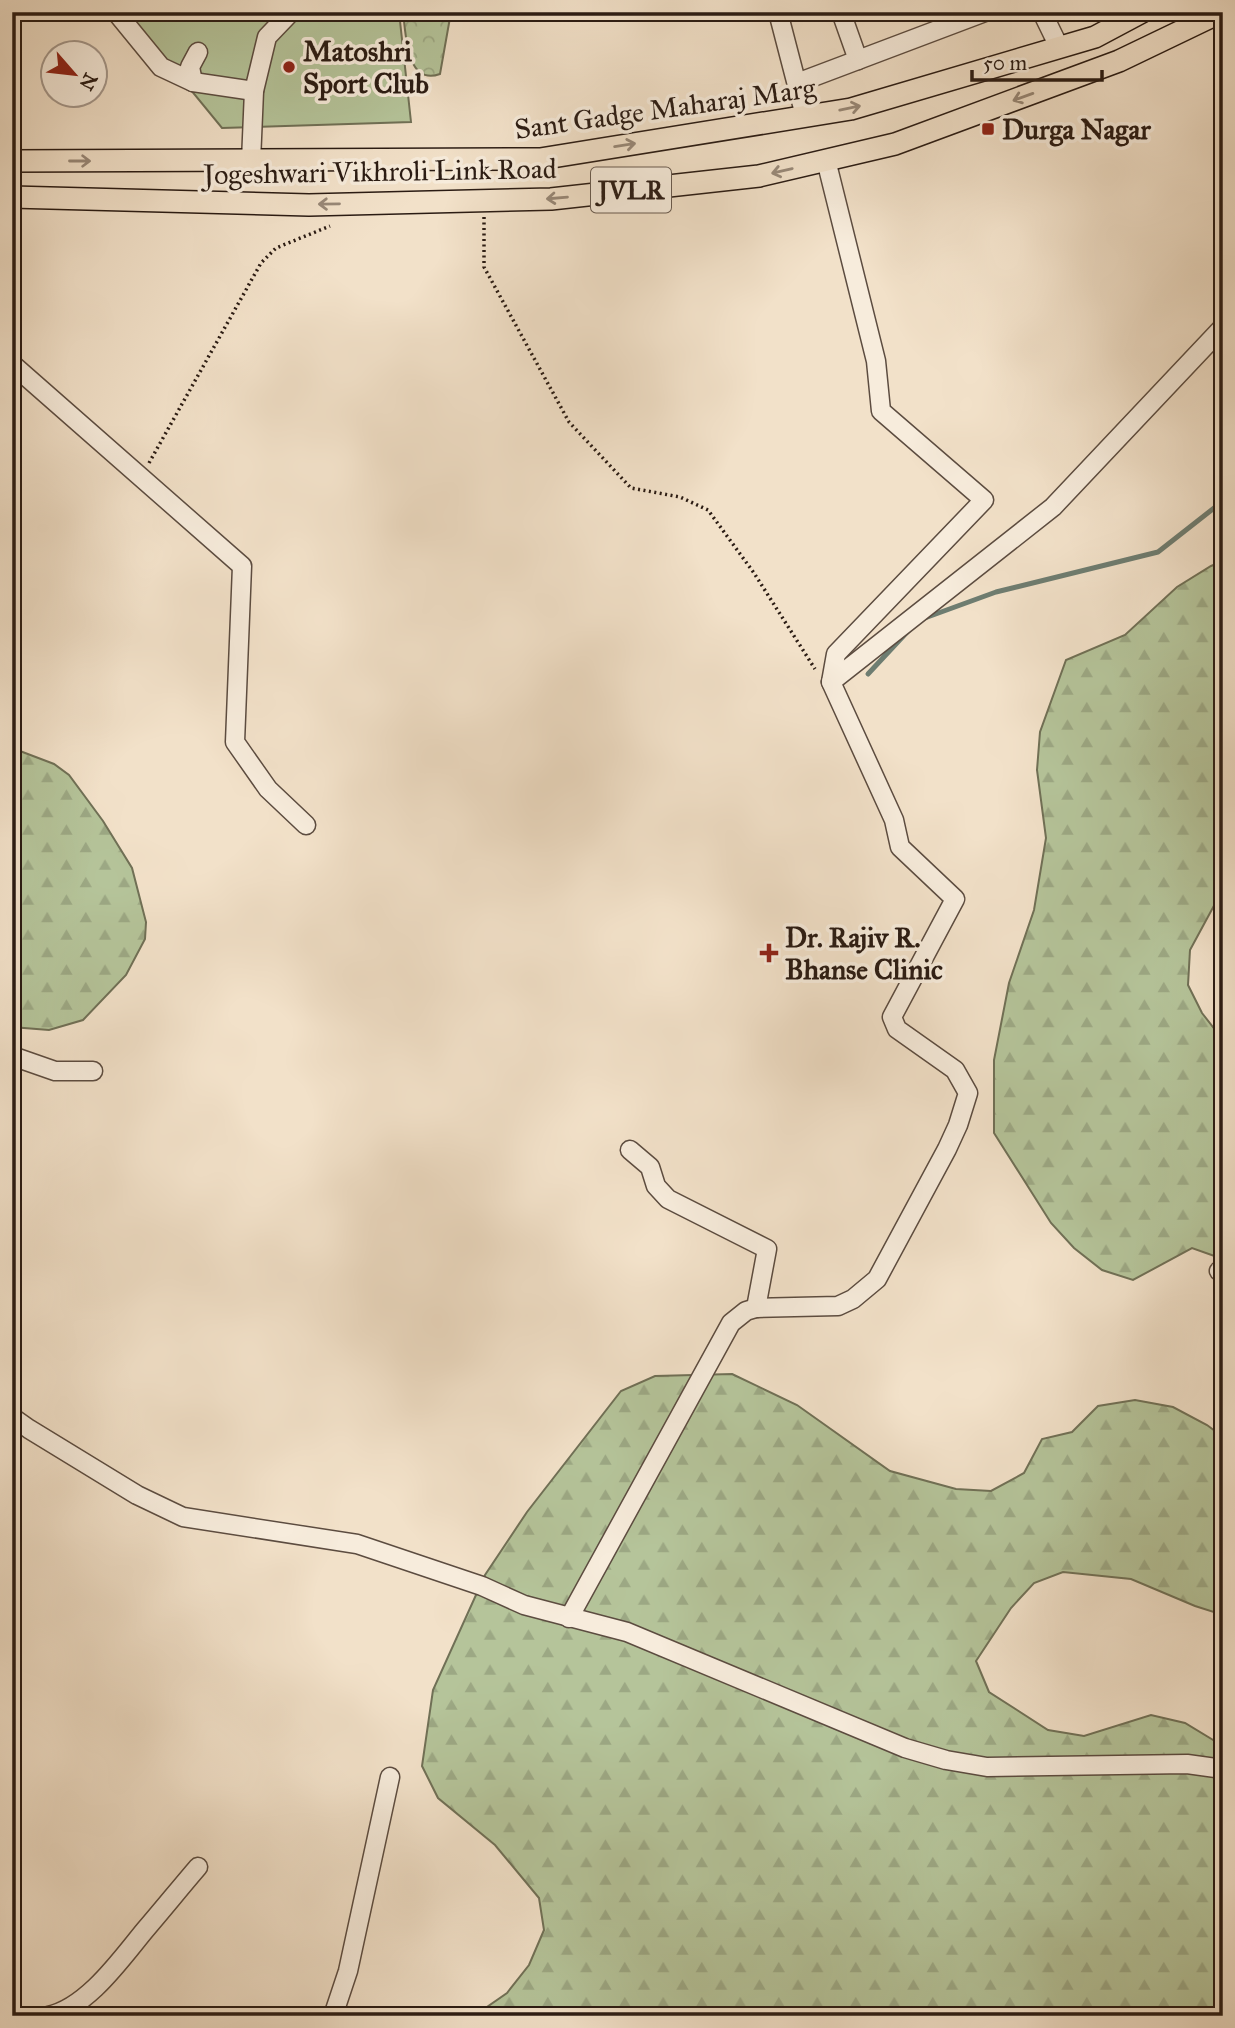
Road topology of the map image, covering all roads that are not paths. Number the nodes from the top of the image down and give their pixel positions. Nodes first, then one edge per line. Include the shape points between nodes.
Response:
1 (117, 12) edge
2 (291, 12) edge
3 (778, 12) edge
4 (841, 12) edge
5 (985, 12) edge
6 (1042, 12) edge
7 (1142, 12) edge
8 (1221, 12) edge
9 (1059, 47) junction
10 (198, 52) dead end
11 (858, 60) junction
12 (193, 82) junction
13 (797, 83) junction
14 (254, 91) junction
15 (805, 116) junction
16 (251, 160) junction
17 (826, 160) junction
18 (12, 161) edge
19 (12, 197) edge
20 (1223, 327) edge
21 (12, 364) edge
22 (831, 682) junction
23 (306, 825) dead end
24 (12, 1056) edge
25 (93, 1071) dead end
26 (630, 1150) dead end
27 (756, 1308) junction
28 (12, 1417) edge
29 (569, 1618) junction
30 (1223, 1769) edge
31 (390, 1777) dead end
32 (198, 1867) dead end
33 (48, 2016) edge
34 (333, 2016) edge

1 - 12 street via 161,68
2 - 14 street via 267,37
3 - 13 street
4 - 11 street
5 - 11 street
6 - 9 street
7 - 9 main road, Sant Gadge Maharaj Marg / JVLR via 1095,37
8 -> 17 main road, Jogeshwari Vikhroli Link Road / JVLR via 1107,66 895,144
15 -> 9 main road, Sant Gadge Maharaj Marg / JVLR via 851,108
10 - 12 street via 190,67
11 - 13 street
12 - 14 street
13 - 15 street
14 - 16 street
16 -> 15 main road, Sant Gadge Maharaj Marg / JVLR via 540,159
18 -> 16 main road, Sant Gadge Maharaj Marg / JVLR
17 -> 19 main road, Jogeshwari Vikhroli Link Road / JVLR via 760,176 551,199 309,205
17 - 22 street via 876,360 881,411 985,500 836,654
20 - 22 street via 1053,507
21 - 23 street via 242,566 235,742 268,789
22 - 27 street via 894,820 900,847 955,899 892,1017 897,1029 955,1070 968,1093 947,1149 877,1279 838,1306
24 - 25 street via 55,1071
26 - 27 street via 650,1167 656,1186 668,1199 766,1248
27 - 29 street via 731,1323
28 - 29 street via 137,1495 183,1517 357,1544
29 - 30 street via 627,1632 905,1748 946,1760 987,1766 1187,1764
31 - 34 street via 348,1970
32 - 33 street via 110,1972 79,2001

